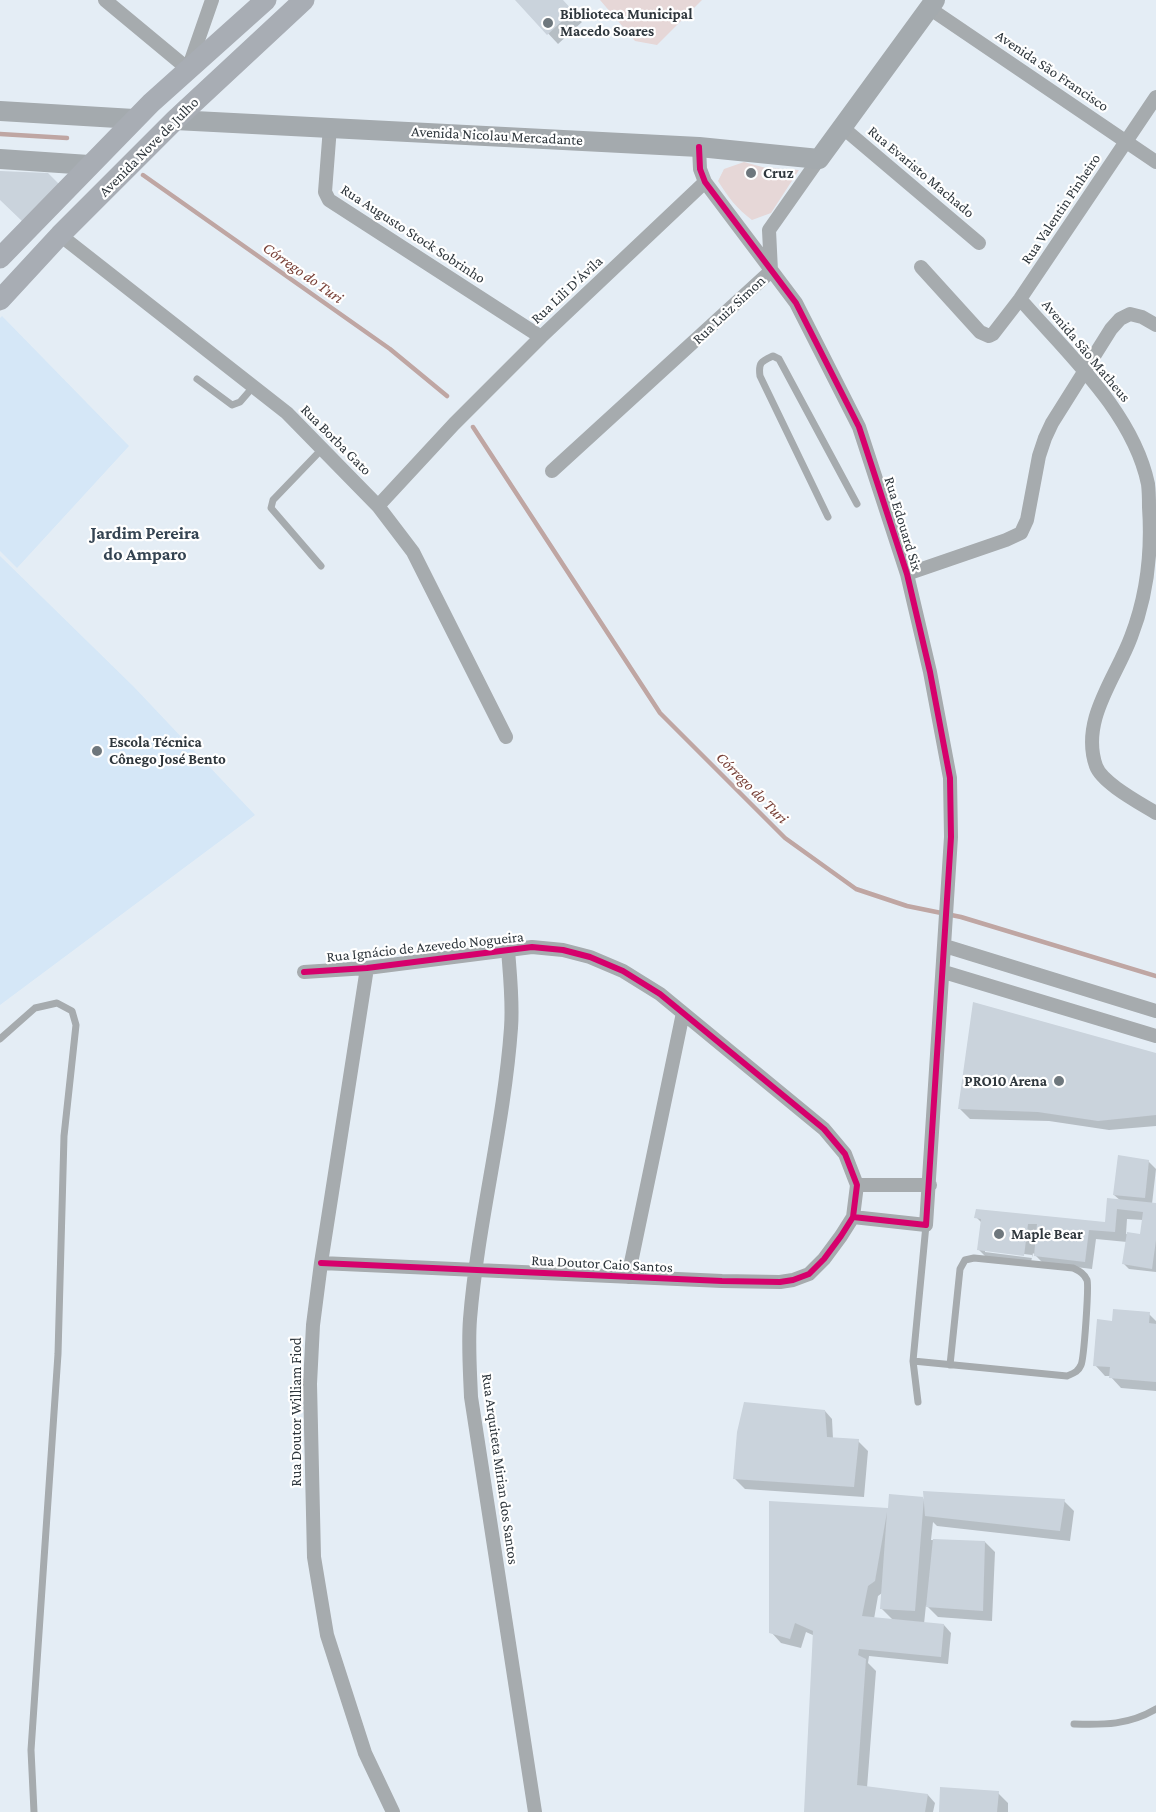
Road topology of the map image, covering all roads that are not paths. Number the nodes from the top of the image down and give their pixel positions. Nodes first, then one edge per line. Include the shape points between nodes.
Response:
1 (105, 0) edge
2 (212, 0) edge
3 (266, 0) edge
4 (304, 0) edge
5 (932, 4) edge
6 (188, 69) junction
7 (1156, 97) edge
8 (0, 111) edge
9 (134, 119) junction
10 (175, 120) junction
11 (330, 127) junction
12 (842, 127) junction
13 (1125, 142) junction
14 (699, 147) junction
15 (0, 159) edge
16 (819, 159) junction
17 (1156, 162) edge
18 (89, 165) junction
19 (705, 182) junction
20 (740, 229) junction
21 (769, 230) junction
22 (60, 235) junction
23 (979, 243) dead end
24 (0, 258) edge
25 (921, 267) dead end
26 (771, 271) junction
27 (1020, 299) junction
28 (0, 300) edge
29 (1156, 325) edge
30 (541, 337) junction
31 (1084, 372) junction
32 (197, 379) dead end
33 (253, 387) junction
34 (322, 449) junction
35 (552, 471) dead end
36 (1152, 487) edge
37 (857, 504) dead end
38 (378, 506) junction
39 (828, 517) dead end
40 (321, 566) dead end
41 (907, 574) junction
42 (506, 737) dead end
43 (1156, 813) edge
44 (945, 946) junction
45 (508, 950) junction
46 (367, 968) junction
47 (304, 972) dead end
48 (944, 972) junction
49 (1156, 1011) edge
50 (683, 1013) junction
51 (1156, 1036) edge
52 (0, 1039) edge
53 (857, 1185) junction
54 (930, 1185) junction
55 (853, 1217) junction
56 (926, 1225) junction
57 (321, 1263) junction
58 (475, 1269) junction
59 (628, 1277) junction
60 (913, 1361) junction
61 (950, 1365) junction
62 (918, 1402) dead end
63 (1156, 1709) edge
64 (1074, 1724) dead end
65 (34, 1812) edge
66 (393, 1812) edge
67 (535, 1812) edge

1 - 6 street
2 - 6 street
3 - 6 main road, Avenida Nove de Julho
4 - 10 main road, Avenida Nove de Julho
5 - 12 main road
5 - 13 street, Avenida São Francisco
6 - 9 main road, Avenida Nove de Julho
7 - 13 street, Rua Valentin Pinheiro
8 - 9 main road
9 - 18 main road, Avenida Nove de Julho
10 - 11 main road, Avenida Nicolau Mercadante
10 - 22 main road, Avenida Nove de Julho
11 - 14 main road, Avenida Nicolau Mercadante
11 - 30 street, Rua Augusto Stock Sobrinho via 325,192 329,200
12 - 16 main road
12 - 23 street, Rua Evaristo Machado
13 - 17 street, Avenida São Francisco
13 - 27 street, Rua Valentin Pinheiro
14 - 16 main road, Avenida Nicolau Mercadante
14 - 19 street
15 - 18 main road
16 - 21 street
18 - 24 main road, Avenida Nove de Julho
19 - 20 street, Rua Edouard Six
19 - 30 street, Rua Lili D'Ávila
20 - 21 street
20 - 26 street, Rua Edouard Six
21 - 26 street, Rua Luiz Simon
22 - 28 main road, Avenida Nove de Julho
22 - 33 street, Rua Borba Gato
25 - 27 street, Rua Valentin Pinheiro via 980,332 989,336
26 - 35 street, Rua Luiz Simon
26 - 41 street, Rua Edouard Six via 796,303 859,428
27 - 31 street, Avenida São Matheus
29 - 31 street via 1130,314 1120,319
30 - 38 street, Rua Lili D'Ávila
31 - 36 street, Avenida São Matheus via 1127,427
31 - 41 street via 1045,438 1021,533
32 - 33 lane via 232,405
33 - 34 street, Rua Borba Gato via 287,413
34 - 38 street, Rua Borba Gato
34 - 40 lane via 273,500 271,508
36 - 43 street, Avenida São Matheus via 1148,571 1142,604 1131,639 1095,718 1091,743 1096,768 1112,785
37 - 39 lane via 779,359 773,356 762,361 760,376
38 - 42 street, Rua Borba Gato via 413,552
41 - 44 street, Rua Edouard Six via 950,778
44 - 48 street, Rua Edouard Six
44 - 49 street
45 - 46 street, Rua Ignácio de Azevedo Nogueira
45 - 50 street, Rua Ignácio de Azevedo Nogueira via 532,947 590,957 623,971
45 - 58 street, Rua Arquiteta Mirian dos Santos via 508,1064
46 - 47 street, Rua Ignácio de Azevedo Nogueira
46 - 57 street, Rua Doutor William Fiod
48 - 51 street
48 - 54 street, Rua Edouard Six
50 - 53 street, Rua Ignácio de Azevedo Nogueira via 824,1129 845,1154
50 - 59 street
52 - 65 lane via 35,1008 57,1003 72,1011 76,1025 64,1136 58,1354 31,1750
53 - 54 street
53 - 55 street, Rua Ignácio de Azevedo Nogueira
54 - 56 street, Rua Edouard Six
55 - 56 street
55 - 59 street, Rua Doutor Caio Santos via 824,1259 809,1274 793,1280
56 - 60 lane
57 - 58 street, Rua Doutor Caio Santos
57 - 66 street, Rua Doutor William Fiod via 310,1384 314,1557 331,1645 365,1753
58 - 59 street, Rua Doutor Caio Santos
58 - 67 street, Rua Arquiteta Mirian dos Santos via 470,1321 471,1397
60 - 61 lane
60 - 62 lane
61 - 61 lane via 1067,1376 1077,1372 1082,1362 1087,1306 1088,1282 1083,1273 1073,1268 965,1260 960,1269
63 - 64 lane via 1129,1721

